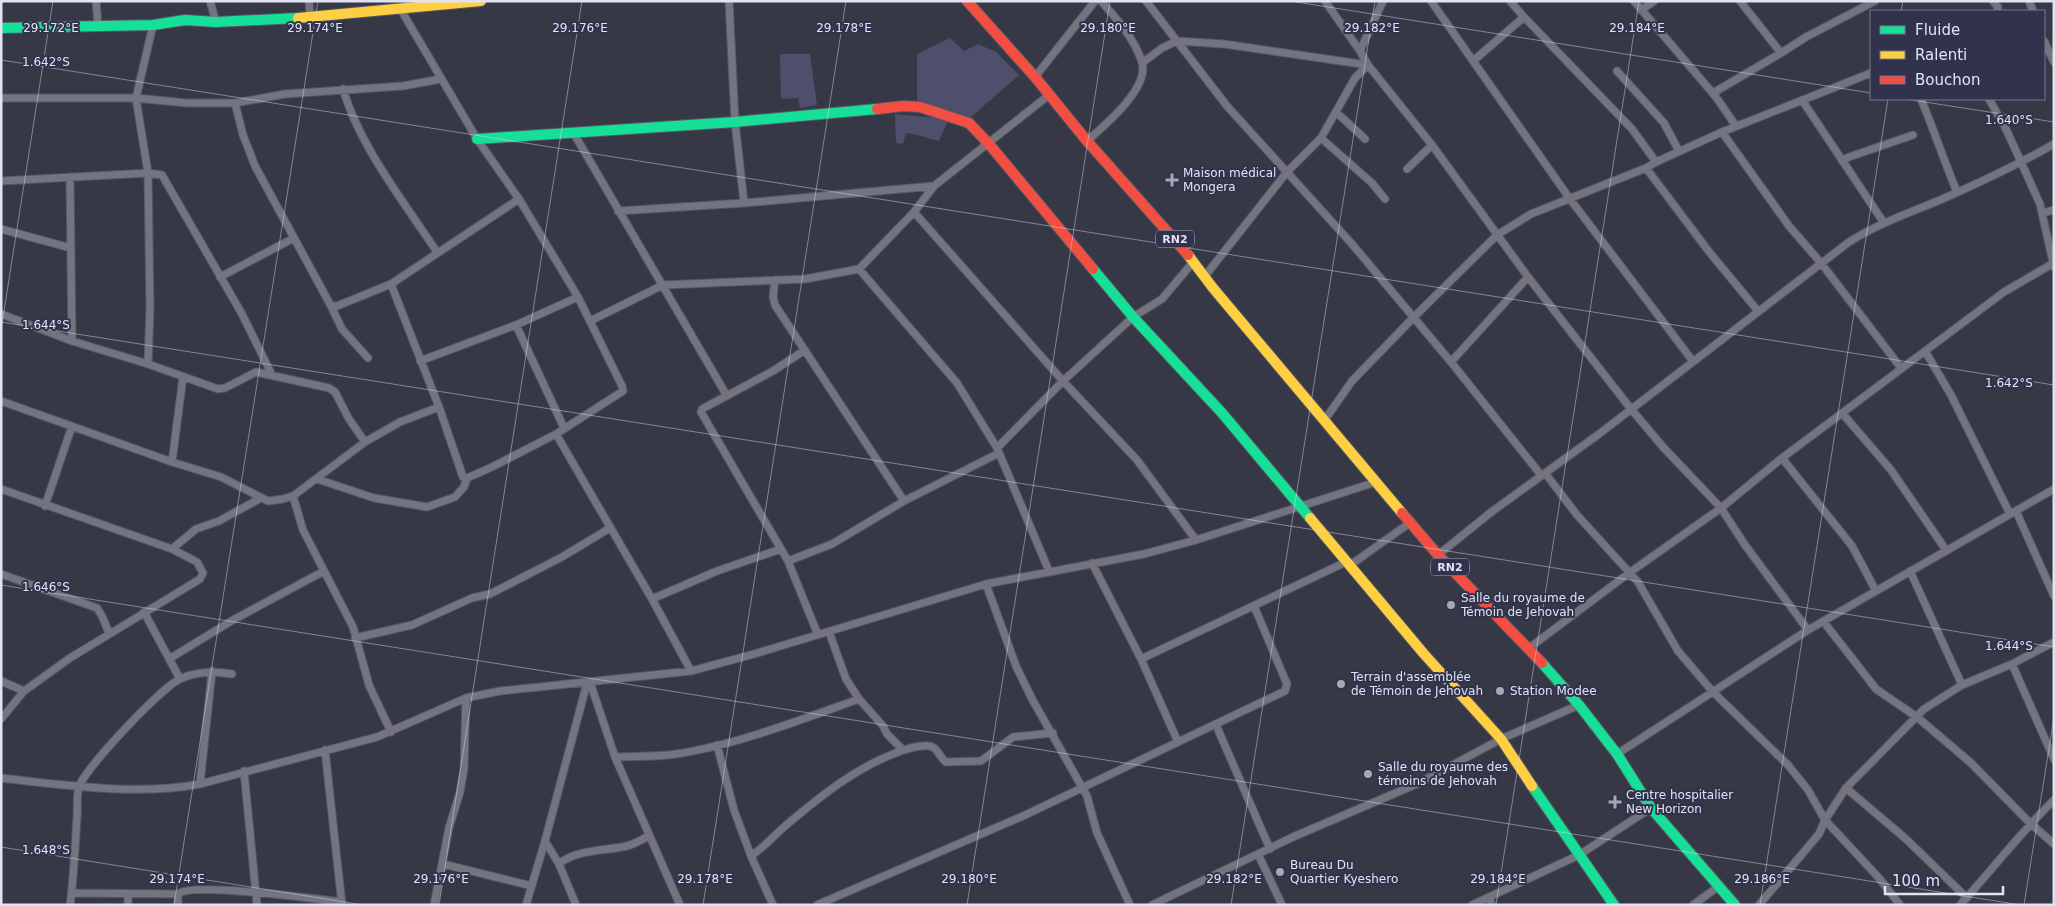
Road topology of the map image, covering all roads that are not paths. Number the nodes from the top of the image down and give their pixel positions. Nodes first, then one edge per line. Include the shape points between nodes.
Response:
1 (96, 1) edge
2 (210, 1) edge
3 (309, 1) edge
4 (482, 1) edge
5 (729, 1) edge
6 (966, 1) edge
7 (1095, 1) edge
8 (1101, 1) edge
9 (1146, 1) edge
10 (1326, 1) edge
11 (1383, 1) edge
12 (1431, 1) edge
13 (1510, 1) edge
14 (1634, 1) edge
15 (1654, 1) edge
16 (1740, 1) edge
17 (1874, 2) edge
18 (402, 10) junction
19 (1641, 10) junction
20 (1524, 16) junction
21 (310, 18) junction
22 (216, 22) junction
23 (98, 25) junction
24 (153, 25) junction
25 (1, 28) edge
26 (1177, 41) junction
27 (2045, 43) edge
28 (1360, 51) junction
29 (1782, 53) junction
30 (1473, 61) junction
31 (2054, 62) edge
32 (1142, 63) junction
33 (1368, 65) junction
34 (1617, 71) dead end
35 (1870, 73) edge
36 (1036, 76) junction
37 (441, 79) junction
38 (343, 89) junction
39 (1712, 93) junction
40 (1049, 95) junction
41 (1, 98) edge
42 (136, 98) junction
43 (1802, 100) junction
44 (1921, 100) edge
45 (1990, 100) edge
46 (235, 104) junction
47 (1336, 112) junction
48 (735, 122) junction
49 (1736, 126) junction
50 (573, 132) junction
51 (1722, 132) junction
52 (1913, 135) dead end
53 (1320, 138) junction
54 (477, 139) junction
55 (1364, 139) dead end
56 (1087, 141) junction
57 (989, 144) junction
58 (2054, 144) edge
59 (1432, 145) junction
60 (1679, 151) junction
61 (1842, 161) junction
62 (1656, 162) junction
63 (2021, 162) junction
64 (1407, 168) dead end
65 (1646, 168) junction
66 (148, 172) junction
67 (1287, 172) junction
68 (70, 177) junction
69 (1, 181) edge
70 (934, 186) junction
71 (1957, 192) junction
72 (519, 199) junction
73 (1385, 199) dead end
74 (1570, 199) junction
75 (744, 204) junction
76 (2054, 210) edge
77 (618, 211) junction
78 (914, 212) junction
79 (2042, 214) junction
80 (1884, 223) junction
81 (1, 229) edge
82 (1497, 235) junction
83 (294, 238) junction
84 (71, 248) junction
85 (437, 252) junction
86 (1194, 260) junction
87 (2052, 262) edge
88 (1821, 263) junction
89 (859, 269) junction
90 (1205, 276) junction
91 (220, 277) junction
92 (1528, 277) junction
93 (775, 280) junction
94 (391, 284) junction
95 (664, 285) junction
96 (578, 297) junction
97 (331, 306) junction
98 (1758, 311) junction
99 (2, 316) edge
100 (1133, 316) junction
101 (1413, 318) junction
102 (590, 321) junction
103 (516, 325) junction
104 (72, 341) junction
105 (805, 350) junction
106 (1925, 351) junction
107 (368, 358) dead end
108 (1692, 360) junction
109 (420, 362) junction
110 (1451, 362) junction
111 (148, 364) junction
112 (1901, 368) junction
113 (272, 374) junction
114 (183, 377) junction
115 (1064, 381) junction
116 (727, 396) junction
117 (1, 401) edge
118 (439, 407) junction
119 (1631, 409) junction
120 (1842, 413) junction
121 (1324, 421) junction
122 (72, 426) junction
123 (564, 428) junction
124 (556, 434) junction
125 (365, 442) junction
126 (998, 451) junction
127 (1782, 458) junction
128 (172, 462) junction
129 (1543, 474) junction
130 (467, 478) junction
131 (317, 479) junction
132 (1376, 482) junction
133 (1, 489) edge
134 (2054, 490) edge
135 (294, 496) junction
136 (259, 498) junction
137 (904, 501) junction
138 (45, 506) junction
139 (1299, 506) junction
140 (1721, 508) junction
141 (2013, 512) junction
142 (1411, 522) junction
143 (610, 528) junction
144 (1196, 540) junction
145 (781, 549) junction
146 (172, 550) junction
147 (1946, 550) junction
148 (1438, 555) junction
149 (788, 561) junction
150 (1092, 563) junction
151 (1348, 564) junction
152 (324, 571) junction
153 (1049, 571) junction
154 (1910, 571) junction
155 (1629, 573) junction
156 (1, 574) edge
157 (2050, 581) edge
158 (986, 584) junction
159 (1876, 591) junction
160 (2054, 596) edge
161 (652, 599) junction
162 (1254, 606) junction
163 (144, 612) junction
164 (1823, 621) junction
165 (1808, 630) junction
166 (829, 632) junction
167 (109, 634) junction
168 (818, 635) junction
169 (355, 638) junction
170 (2054, 642) edge
171 (1529, 648) junction
172 (169, 659) junction
173 (1141, 659) junction
174 (2012, 664) junction
175 (212, 671) junction
176 (691, 671) junction
177 (232, 674) dead end
178 (180, 679) junction
179 (1, 681) edge
180 (588, 682) junction
181 (1962, 685) junction
182 (24, 691) junction
183 (1713, 692) junction
184 (466, 698) junction
185 (859, 699) junction
186 (1579, 705) junction
187 (1917, 717) junction
188 (1, 719) edge
189 (1216, 725) junction
190 (391, 732) junction
191 (1053, 734) junction
192 (1501, 739) junction
193 (1178, 742) junction
194 (718, 745) junction
195 (326, 750) junction
196 (903, 750) junction
197 (1617, 754) junction
198 (615, 757) junction
199 (2054, 759) edge
200 (244, 771) junction
201 (1, 778) edge
202 (200, 784) junction
203 (79, 787) junction
204 (1082, 788) junction
205 (1846, 788) junction
206 (2054, 800) edge
207 (1651, 808) junction
208 (1825, 820) junction
209 (2030, 823) junction
210 (649, 836) junction
211 (546, 841) junction
212 (2054, 844) edge
213 (1270, 848) junction
214 (1258, 854) junction
215 (752, 856) junction
216 (1579, 856) junction
217 (443, 864) junction
218 (559, 864) junction
219 (532, 886) junction
220 (1719, 886) junction
221 (256, 892) junction
222 (72, 893) junction
223 (128, 894) junction
224 (178, 894) junction
225 (1489, 897) junction
226 (1967, 898) junction
227 (342, 903) edge
228 (70, 905) edge
229 (128, 905) edge
230 (178, 905) edge
231 (257, 905) edge
232 (434, 905) edge
233 (526, 905) edge
234 (576, 905) edge
235 (680, 905) edge
236 (773, 905) edge
237 (817, 905) edge
238 (1130, 905) edge
239 (1152, 905) edge
240 (1282, 905) edge
241 (1472, 905) edge
242 (1492, 905) edge
243 (1614, 905) edge
244 (1693, 905) edge
245 (1736, 905) edge
246 (1758, 905) edge
247 (1900, 905) edge
248 (1960, 905) edge

1 - 23 street
2 - 22 street
3 - 21 street
4 - 18 main road
5 - 48 street
6 - 36 main road, RN2
7 - 36 street
8 - 32 street via 1125,28
9 - 26 street
10 - 28 street
11 - 28 street
12 - 30 street
13 - 20 street
14 - 19 street
15 - 19 street
16 - 29 street
17 - 29 street
18 - 21 main road
18 - 37 street
19 - 39 street
20 - 30 street
20 - 62 street via 1632,129
21 - 22 main road
22 - 24 main road via 185,20
23 - 24 main road
23 - 25 main road
24 - 42 street
26 - 32 street
26 - 33 street via 1224,44
26 - 67 street via 1227,106
27 - 31 street
28 - 33 street
29 - 39 street
30 - 74 street
32 - 56 street via 1140,78 1127,104
33 - 47 street via 1355,78
33 - 59 street
34 - 60 street via 1664,123
35 - 43 street
36 - 40 main road, RN2
37 - 38 street via 404,86
37 - 54 street
38 - 46 street via 285,94
38 - 85 street via 365,140
39 - 49 street
40 - 56 main road, RN2
40 - 57 street
41 - 42 street
42 - 46 street
42 - 66 street
43 - 49 street
43 - 61 street
44 - 71 street
45 - 63 street
46 - 83 street via 248,151
47 - 53 street
47 - 55 street
48 - 50 main road
48 - 57 main road via 920,107 969,123
48 - 75 street
49 - 51 street
50 - 54 main road
50 - 77 street
51 - 60 street
51 - 88 street via 1789,226
52 - 61 street
53 - 67 street
53 - 73 street via 1372,183
54 - 72 street
56 - 86 main road, RN2
57 - 70 street
57 - 100 main road
58 - 63 street
59 - 64 street
59 - 82 street
60 - 62 street
61 - 80 street
62 - 65 street
63 - 71 street
63 - 79 street
65 - 74 street
65 - 98 street
66 - 68 street
66 - 91 street via 165,177
66 - 111 street
67 - 90 street
67 - 101 street
68 - 69 street
68 - 84 street
70 - 75 street
70 - 78 street
71 - 80 street
72 - 85 street
72 - 96 street
74 - 82 street via 1531,214
74 - 108 street
75 - 77 street
76 - 79 street
77 - 95 street
78 - 89 street
78 - 115 street
79 - 87 street
80 - 88 street via 1849,242
81 - 84 street
82 - 92 street
82 - 101 street
83 - 91 street
83 - 97 street
84 - 104 street
85 - 94 street
86 - 90 main road, RN2
86 - 100 street via 1158,303
87 - 106 street via 2004,292
88 - 98 street
88 - 112 street
89 - 93 street via 820,277
89 - 126 street via 946,368
90 - 121 main road, RN2
91 - 113 street
92 - 110 street
92 - 119 street
93 - 95 street
93 - 105 street via 775,305
94 - 97 street
94 - 109 street
95 - 102 street
95 - 116 street
96 - 102 street
96 - 103 street
97 - 107 street via 342,330
98 - 108 street
99 - 104 street
100 - 115 street
100 - 139 main road via 1222,413
101 - 110 street
101 - 121 street via 1352,381
102 - 123 street via 623,391
103 - 109 street
103 - 123 street
104 - 111 street
105 - 116 street
105 - 137 street
106 - 112 street
106 - 141 street
108 - 119 street
109 - 118 street
110 - 129 street
111 - 114 street
112 - 120 street
113 - 114 street via 254,372 222,389
113 - 125 street via 335,392
114 - 128 street
115 - 126 street
115 - 144 street via 1137,460
116 - 145 street via 701,412
117 - 122 street
118 - 125 street via 400,422
118 - 130 street via 461,476
119 - 129 street
119 - 140 street
120 - 127 street
120 - 147 street via 1891,470
121 - 132 main road, RN2
122 - 128 street
122 - 138 street
123 - 124 street
124 - 130 street
124 - 143 street
125 - 131 street
126 - 137 street
126 - 153 street
127 - 140 street
127 - 159 street via 1852,546
128 - 136 street via 221,477
129 - 148 street
129 - 155 street
130 - 131 street via 455,497 427,507 374,498
131 - 135 street
132 - 139 street
132 - 142 main road, RN2
133 - 138 street
134 - 141 street
135 - 136 street via 275,501
135 - 152 street via 303,530
136 - 146 street via 219,521 196,529
137 - 149 street via 832,544
138 - 146 street
139 - 144 street
139 - 151 main road
140 - 155 street
140 - 165 street
141 - 147 street
141 - 157 street
142 - 148 main road, RN2
142 - 151 street
143 - 161 street
143 - 169 street via 490,594 472,598 412,625
144 - 150 street
145 - 149 street
145 - 161 street via 716,571
146 - 163 street via 198,562 203,570 202,576
147 - 154 street
148 - 171 main road, RN2
149 - 168 street
150 - 153 street
150 - 173 street
151 - 162 street
151 - 192 main road
152 - 169 street via 353,627
152 - 172 street
153 - 158 street
154 - 159 street
154 - 181 street
155 - 171 street
155 - 183 street via 1640,585 1678,651
156 - 167 street via 97,608
157 - 160 street
158 - 166 street
158 - 191 street via 1016,666
159 - 164 street
161 - 176 street
162 - 173 street
162 - 189 street via 1287,688
163 - 167 street
163 - 172 street
164 - 165 street
164 - 187 street via 1876,689
165 - 183 street
166 - 168 street
166 - 185 street via 843,674
167 - 182 street
168 - 176 street
169 - 190 street via 369,685
170 - 174 street
171 - 186 main road, RN2
172 - 178 street
173 - 193 street
174 - 181 street
174 - 199 street
175 - 177 street
175 - 178 street
175 - 202 street
176 - 180 street
178 - 203 street via 123,731
179 - 182 street
180 - 184 street via 500,691
180 - 198 street
180 - 211 street
181 - 187 street
182 - 188 street
183 - 197 street
183 - 208 street via 1788,765 1808,790
184 - 190 street
184 - 217 street via 464,769
185 - 194 street
185 - 196 street
186 - 192 street
186 - 197 main road, RN2
187 - 205 street
187 - 209 street via 1974,765
189 - 193 street
189 - 213 street
190 - 195 street
191 - 196 street via 1013,737 981,761 946,762 930,746
191 - 204 street
192 - 213 street via 1419,783
192 - 216 main road
193 - 204 street
194 - 198 street via 674,754
194 - 215 street via 734,810
195 - 200 street
195 - 227 street
196 - 215 street via 869,764 826,793
197 - 207 main road, RN2
198 - 210 street
200 - 202 street
200 - 221 street
201 - 203 street
202 - 203 street via 170,788
203 - 222 street
204 - 237 street
204 - 238 street via 1097,833
205 - 208 street
205 - 226 street via 1906,839
206 - 209 street
207 - 216 street
207 - 220 main road, RN2
208 - 246 street via 1819,834
208 - 247 street
209 - 212 street
209 - 226 street
210 - 218 street via 628,846 590,852
210 - 235 street
211 - 218 street
211 - 219 street
213 - 214 street
214 - 239 street
214 - 240 street
215 - 236 street
216 - 225 street
216 - 243 main road
217 - 219 street
217 - 232 street
218 - 234 street
219 - 233 street
220 - 244 street
220 - 245 main road, RN2
221 - 224 street via 183,891
221 - 227 street
221 - 231 street
222 - 223 street
222 - 228 street
223 - 224 street
223 - 229 street
224 - 230 street
225 - 241 street
225 - 242 street
226 - 248 street

